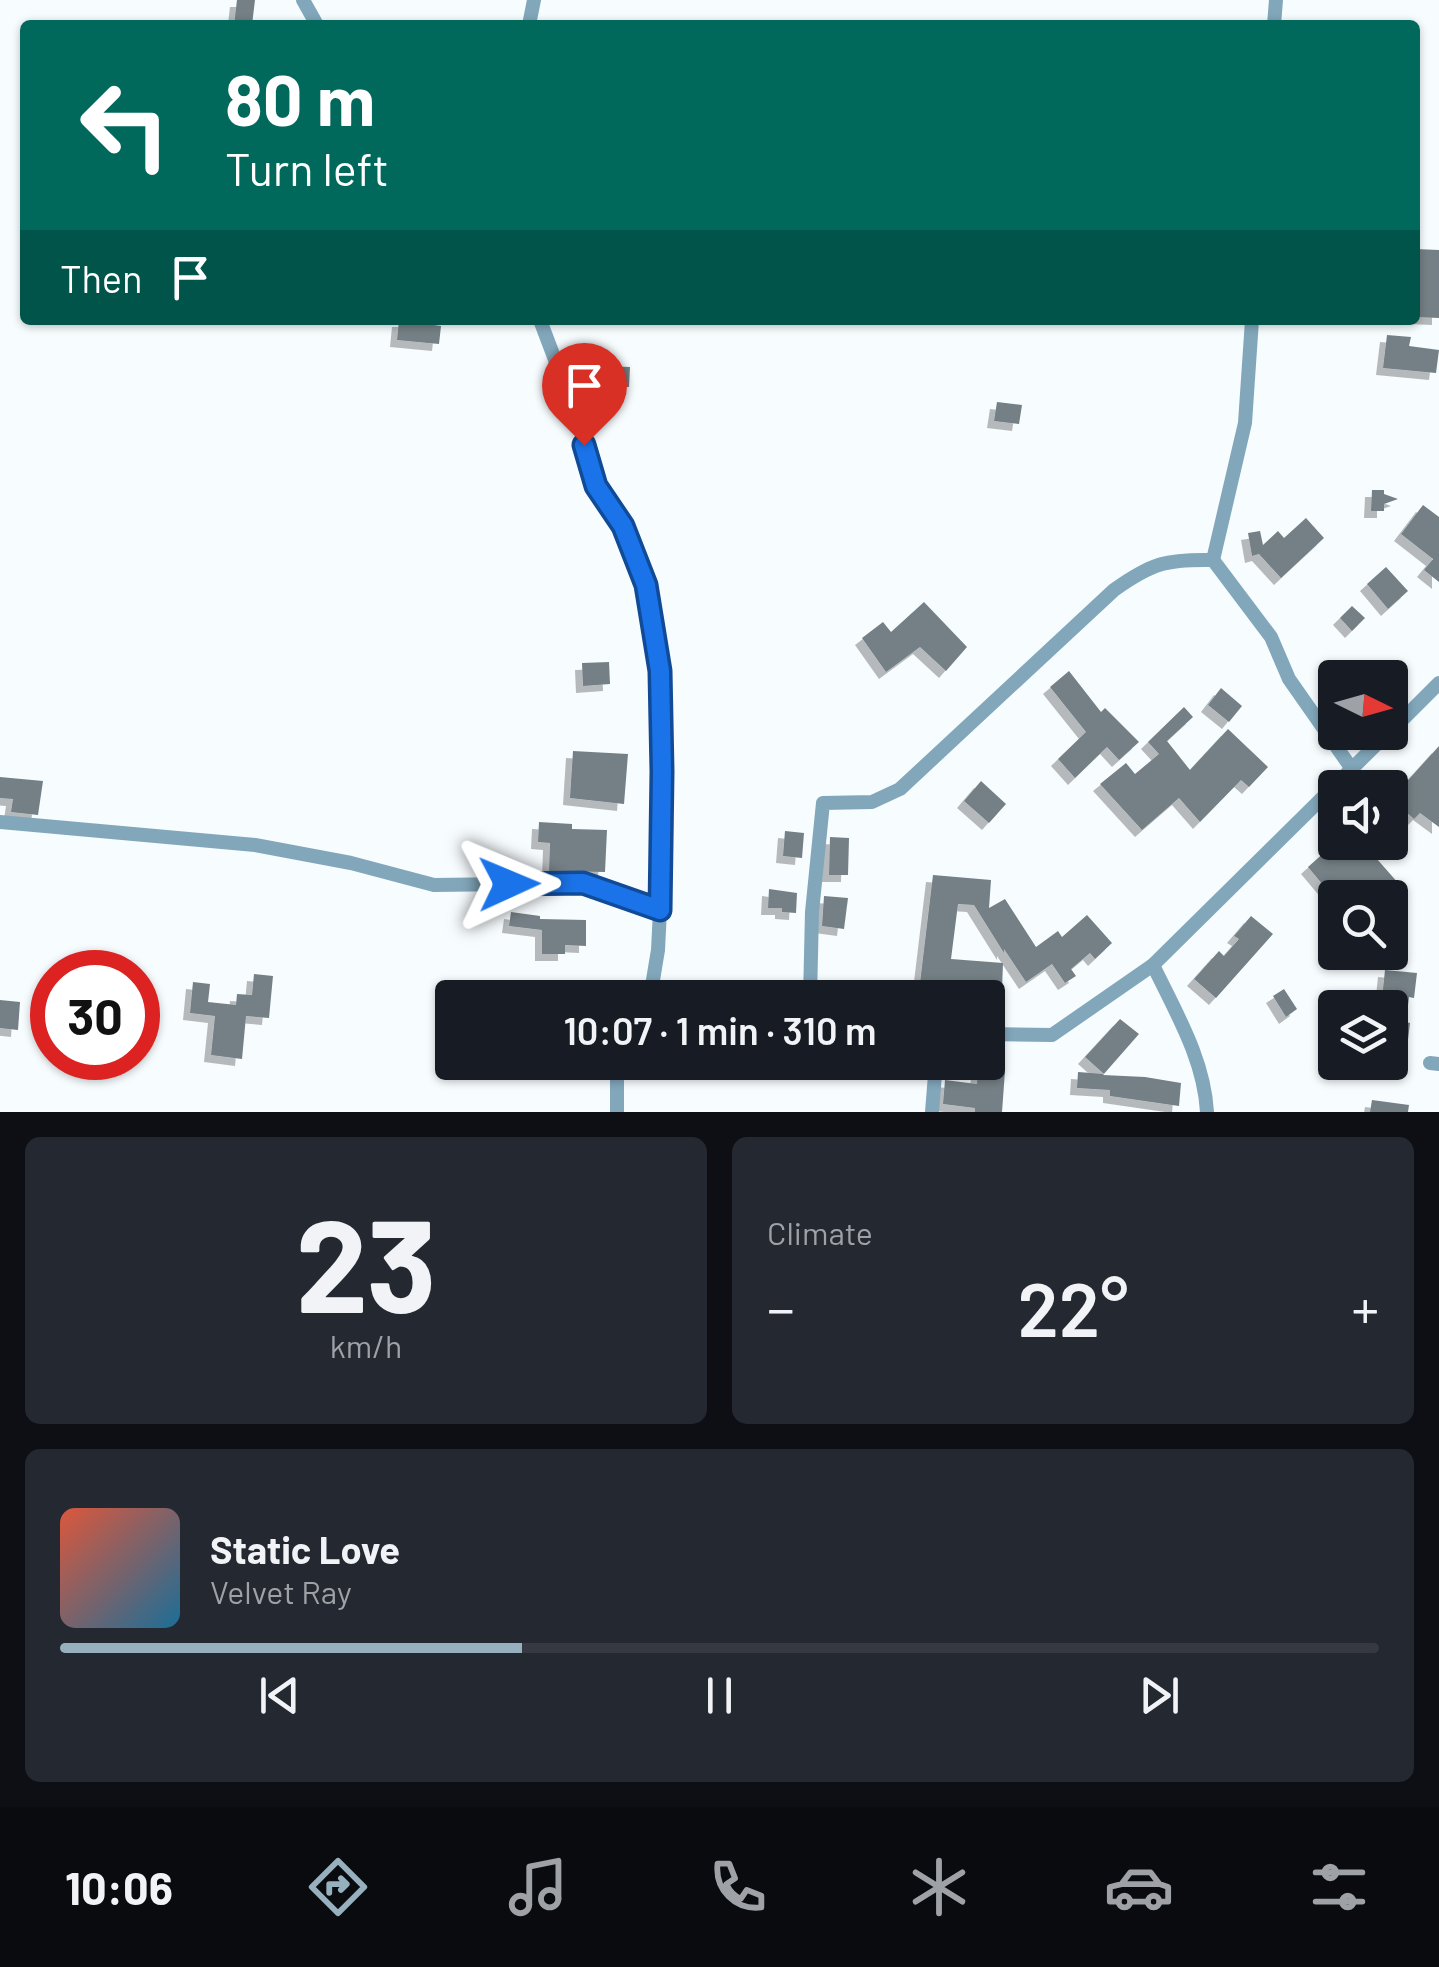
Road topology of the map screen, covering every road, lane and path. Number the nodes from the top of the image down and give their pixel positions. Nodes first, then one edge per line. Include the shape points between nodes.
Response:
1 (542, 325) edge
2 (1252, 325) edge
3 (1213, 560) junction
4 (1439, 683) edge
5 (1408, 714) edge
6 (1372, 750) edge
7 (1352, 770) joint
8 (1318, 803) edge
9 (0, 822) edge
10 (660, 910) junction
11 (1153, 966) junction
12 (653, 980) edge
13 (810, 980) edge
14 (1005, 1034) edge
15 (617, 1080) edge
16 (935, 1080) edge
17 (617, 1112) edge
18 (932, 1112) edge
19 (1208, 1112) edge

1 - 10 street via 596,486 623,526 646,585 660,671
2 - 3 street via 1245,423
3 - 7 street via 1271,637 1289,679
3 - 13 street via 1179,559 1142,570 1114,590 900,790 872,802 822,803
4 - 5 street
6 - 7 street
8 - 11 street
9 - 10 street via 255,844 434,885 583,883
10 - 12 street
11 - 14 street via 1052,1035
11 - 19 street via 1194,1052
15 - 17 street
16 - 18 street

